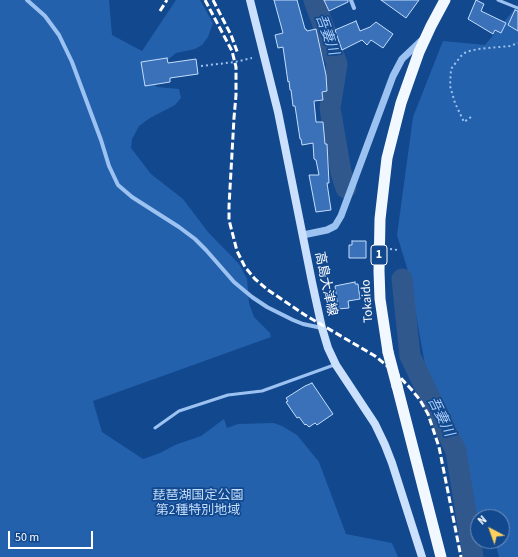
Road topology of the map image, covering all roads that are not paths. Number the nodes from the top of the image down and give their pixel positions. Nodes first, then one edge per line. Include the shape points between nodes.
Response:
1 (27, 0) edge
2 (250, 0) edge
3 (351, 0) edge
4 (445, 0) edge
5 (498, 0) edge
6 (354, 8) dead end
7 (518, 8) edge
8 (426, 35) junction
9 (303, 235) junction
10 (322, 328) junction
11 (336, 364) junction
12 (155, 428) dead end
13 (422, 557) edge
14 (441, 557) edge

1 - 10 street via 45,16 59,35 72,62 118,185 195,239 234,282 252,297 293,320
2 - 9 main road, 高島大津線 via 278,112
3 - 6 street
4 - 8 highway, Tokaido / 1
5 - 7 lane
8 - 9 street via 402,60 393,76 342,216 335,226 327,230
8 - 14 highway, Tokaido / 1, bridge via 401,102 389,151 382,191 379,271 388,352
9 - 10 main road, 高島大津線
10 - 11 main road, 高島大津線
11 - 12 lane via 262,391 228,395 179,411
11 - 13 main road, 高島大津線 via 367,411 385,445

